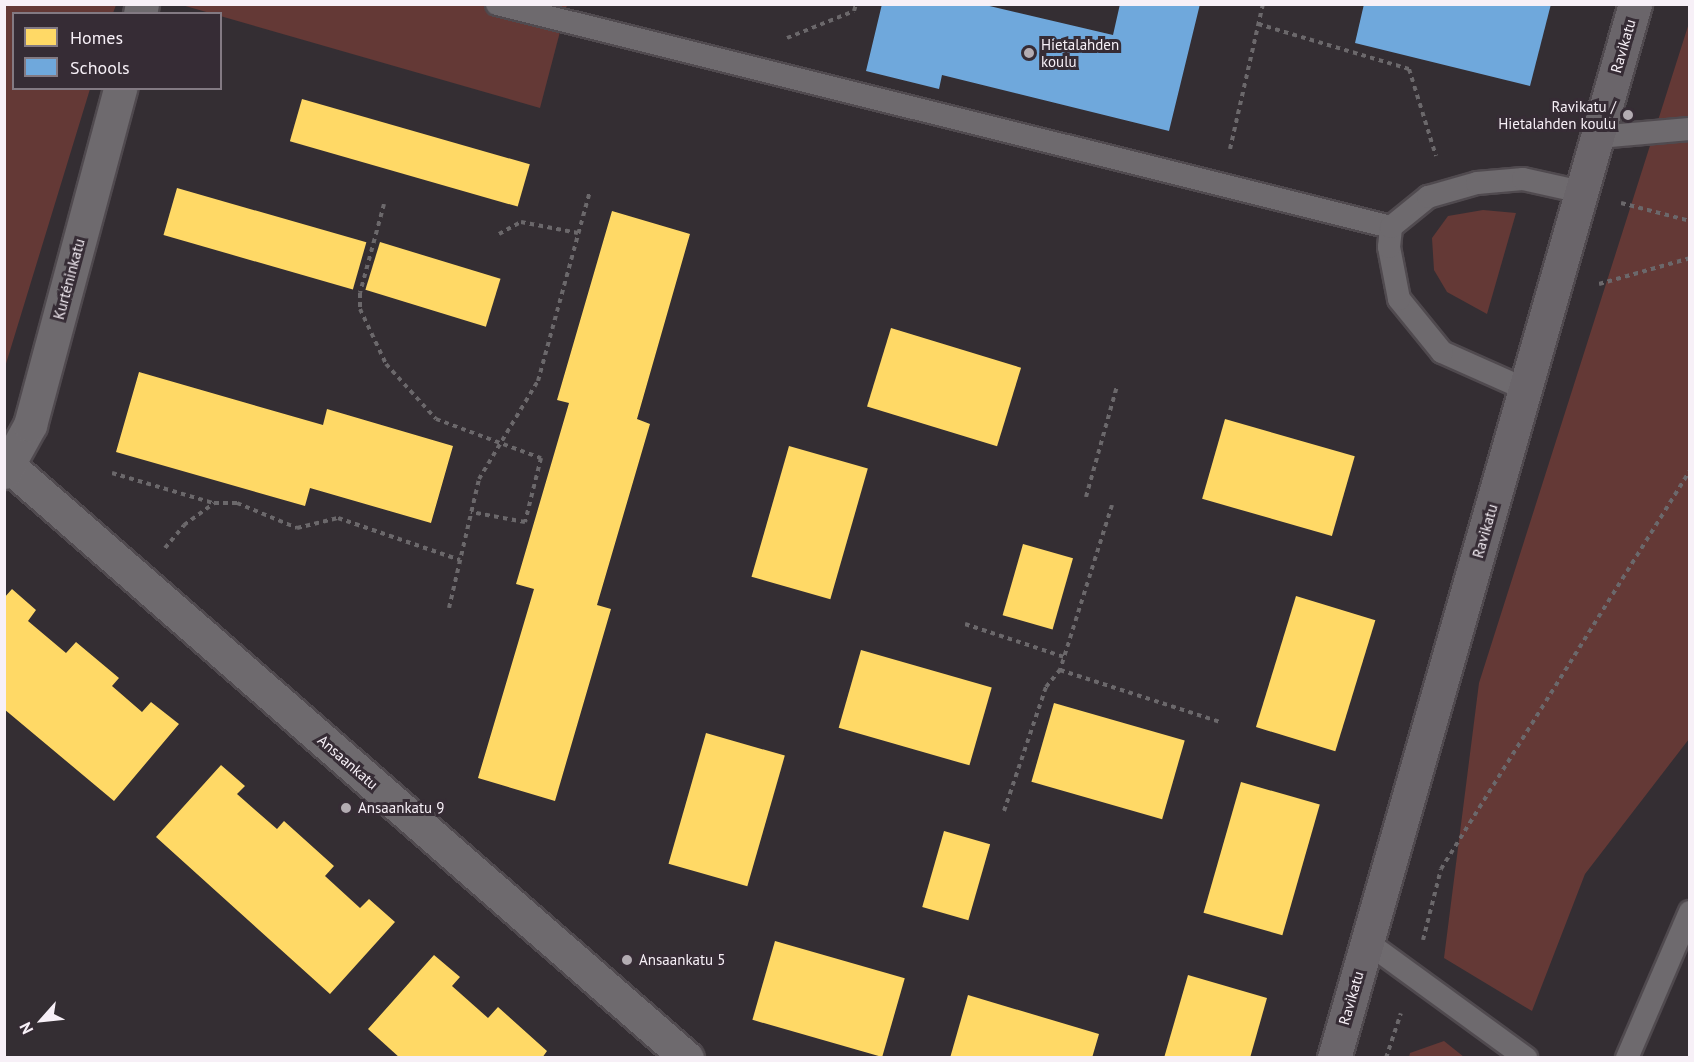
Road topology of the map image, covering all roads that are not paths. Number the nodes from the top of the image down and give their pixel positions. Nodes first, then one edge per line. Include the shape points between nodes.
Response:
1 (496, 4) edge
2 (1635, 4) edge
3 (119, 90) edge
4 (1689, 129) edge
5 (1598, 136) junction
6 (1582, 192) junction
7 (1391, 227) junction
8 (1525, 389) junction
9 (7, 469) edge
10 (1689, 912) edge
11 (1367, 942) junction
12 (687, 1058) edge
13 (1335, 1058) edge
14 (1526, 1058) edge
15 (1627, 1058) edge

1 - 7 lane via 771,76
2 - 5 street, Ravikatu
3 - 9 street, Kurténinkatu via 30,425
4 - 5 lane
5 - 6 street, Ravikatu
6 - 7 lane via 1523,179 1446,191 1428,197
6 - 8 street, Ravikatu
7 - 8 lane via 1399,299 1435,343 1442,351
8 - 11 street, Ravikatu
9 - 12 street, Ansaankatu via 140,580
10 - 15 lane
11 - 13 street, Ravikatu
11 - 14 lane

